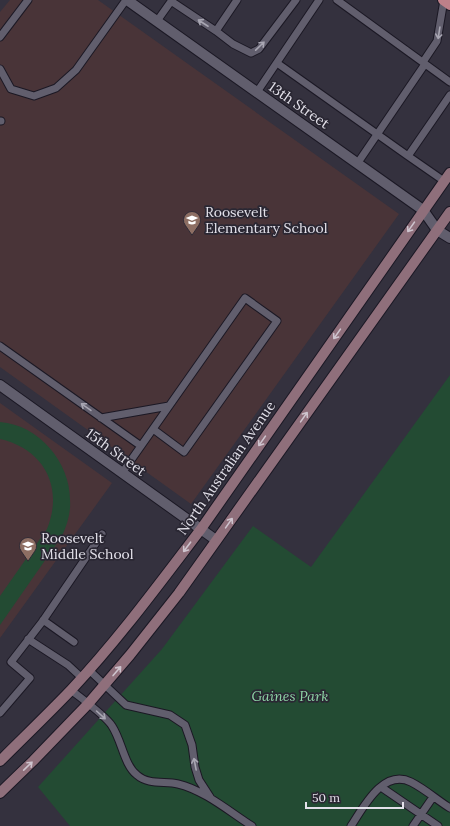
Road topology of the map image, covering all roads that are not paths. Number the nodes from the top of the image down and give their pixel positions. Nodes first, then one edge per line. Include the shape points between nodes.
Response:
1 (28, 0) edge
2 (126, 0) edge
3 (237, 0) edge
4 (296, 0) edge
5 (319, 0) edge
6 (337, 0) edge
7 (444, 0) edge
8 (171, 1) edge
9 (450, 5) edge
10 (157, 22) junction
11 (216, 31) junction
12 (0, 37) edge
13 (277, 63) junction
14 (424, 63) junction
15 (0, 68) edge
16 (3, 82) edge
17 (450, 82) edge
18 (257, 92) junction
19 (450, 95) edge
20 (377, 134) junction
21 (408, 156) junction
22 (357, 164) junction
23 (447, 177) edge
24 (423, 210) junction
25 (450, 212) edge
26 (438, 230) junction
27 (450, 238) edge
28 (0, 346) edge
29 (0, 385) edge
30 (169, 406) junction
31 (101, 418) junction
32 (153, 429) junction
33 (141, 446) junction
34 (122, 473) junction
35 (200, 529) junction
36 (102, 534) dead end
37 (216, 540) junction
38 (43, 620) junction
39 (28, 639) junction
40 (74, 642) dead end
41 (85, 674) junction
42 (105, 684) junction
43 (72, 690) junction
44 (88, 704) junction
45 (0, 712) edge
46 (0, 761) edge
47 (381, 787) junction
48 (0, 793) edge
49 (433, 797) junction
50 (211, 799) junction
51 (450, 808) edge
52 (421, 814) junction
53 (252, 826) edge
54 (351, 826) edge
55 (413, 826) edge
56 (438, 826) edge

1 - 12 lane
2 - 10 street, 13th Street
2 - 16 lane via 76,70 56,88 34,96 11,89
3 - 11 lane
11 -> 4 lane via 251,53 259,49
5 - 13 lane
6 - 14 lane
7 - 9 main road
7 -> 14 lane via 437,41
8 - 10 lane
11 -> 8 lane
10 - 18 street, 13th Street
13 - 18 lane
13 - 20 lane
14 - 17 lane
14 - 20 lane
15 - 16 lane
18 - 22 street, 13th Street
19 - 21 lane
20 - 21 lane
20 - 22 lane
21 - 23 lane
22 - 24 street, 13th Street
23 - 24 main road, North Australian Avenue
24 - 26 street, 13th Street
24 -> 35 main road, North Australian Avenue
25 - 26 main road
26 - 27 street, 13th Street
37 -> 26 main road
31 -> 28 lane
29 - 34 street, 15th Street
30 - 31 lane
30 - 32 lane
30 - 32 lane via 245,298 277,321 184,452
31 - 33 lane
32 - 33 lane
33 - 34 lane
34 - 35 street, 15th Street
35 - 37 street, 15th Street
35 -> 41 main road, North Australian Avenue via 162,581
36 - 38 lane
42 -> 37 main road via 179,593
38 - 39 lane
38 - 40 lane
39 - 41 lane
39 - 45 lane via 11,662 30,678
41 - 42 lane
41 - 43 main road, North Australian Avenue
42 - 44 main road
50 -> 42 lane via 199,780 192,745 185,726 170,715 126,705
43 - 44 lane
43 - 46 main road, North Australian Avenue
48 -> 44 main road
44 -> 50 lane via 112,725 129,766 137,776 154,783 177,784 198,791
47 - 49 lane via 398,779 410,781
47 - 52 lane
47 - 54 lane via 374,792
49 - 51 lane
49 - 52 lane
50 - 53 lane
52 - 55 lane
52 - 56 lane

